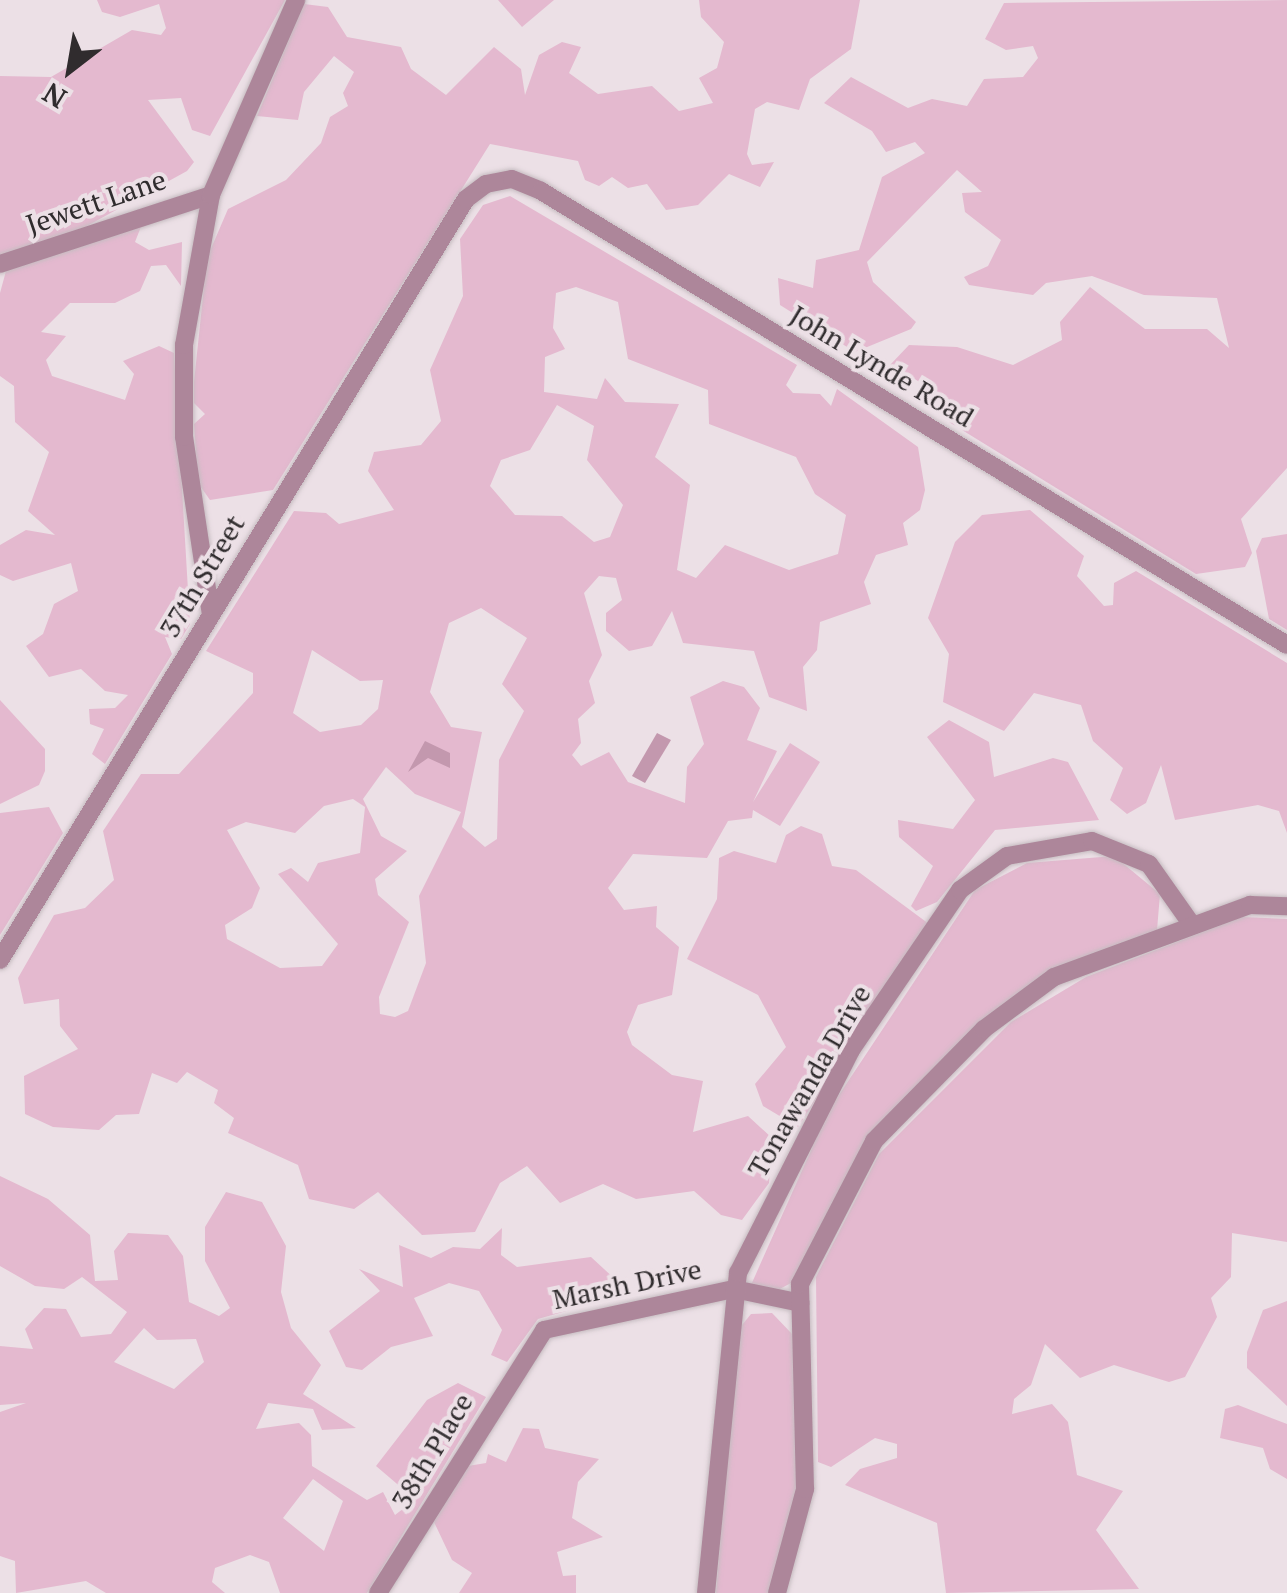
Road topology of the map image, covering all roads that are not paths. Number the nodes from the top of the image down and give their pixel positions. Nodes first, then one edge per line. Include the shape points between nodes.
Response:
1 (296, 0) edge
2 (211, 195) junction
3 (452, 220) joint
4 (0, 264) edge
5 (210, 615) junction
6 (1287, 645) edge
7 (1287, 906) edge
8 (1192, 925) junction
9 (0, 960) edge
10 (734, 1289) junction
11 (801, 1302) junction
12 (534, 1337) joint
13 (378, 1593) edge
14 (706, 1593) edge
15 (777, 1593) edge

1 - 2 street
2 - 4 street, Jewett Lane
2 - 5 street via 184,345 184,437
3 - 5 street, 37th Street
3 - 6 street, John Lynde Road via 486,184 512,180 541,190
5 - 9 street, 37th Street
7 - 8 street via 1250,905
8 - 10 street, Tonawanda Drive via 1149,864 1123,846 1092,840 981,869 850,1050
8 - 11 street via 1054,977 984,1029 874,1141 800,1284
10 - 11 street
10 - 12 street, Marsh Drive via 563,1323
10 - 14 street, Tonawanda Drive
11 - 15 street via 805,1490
12 - 13 street, 38th Place

